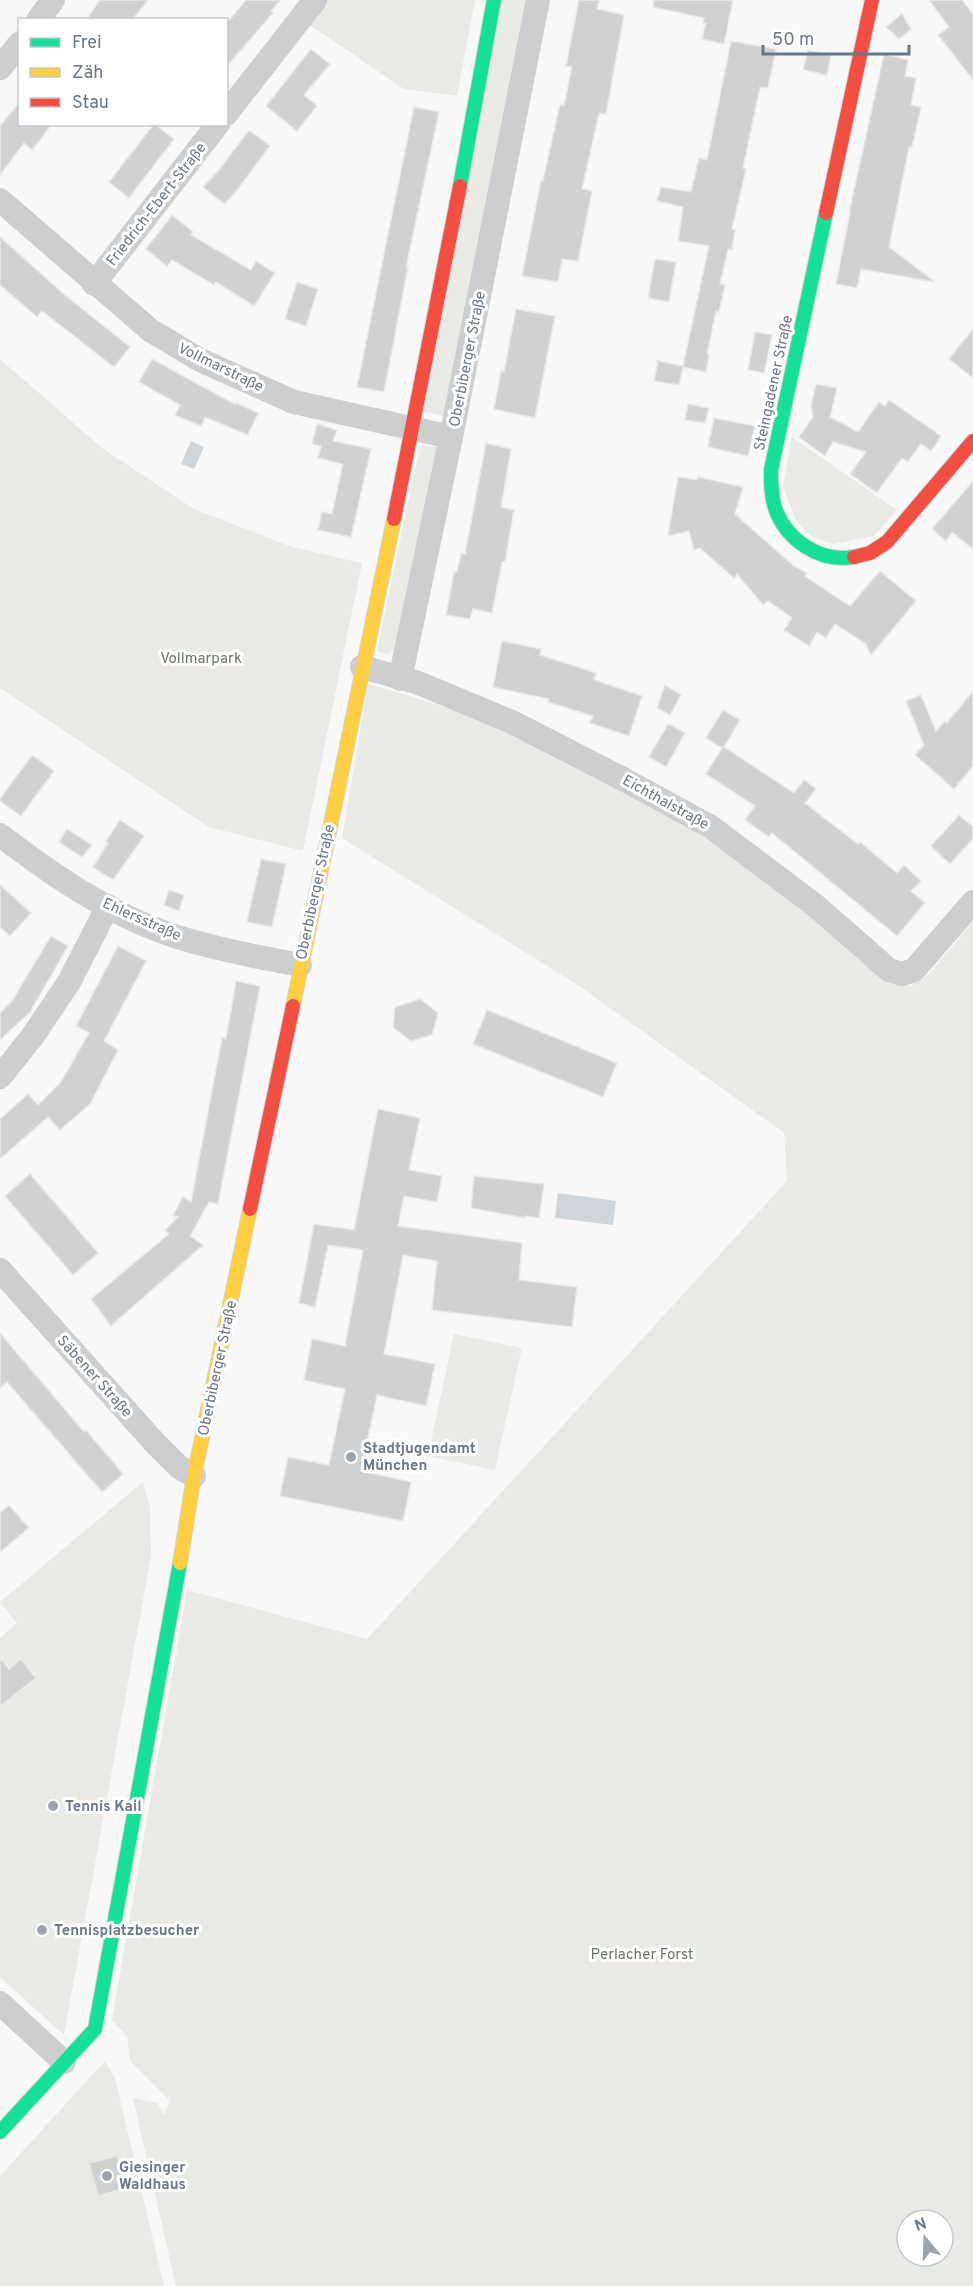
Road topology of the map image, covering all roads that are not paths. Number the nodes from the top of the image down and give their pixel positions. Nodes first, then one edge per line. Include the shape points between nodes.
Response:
1 (53, 0) edge
2 (315, 0) edge
3 (494, 0) edge
4 (538, 0) edge
5 (872, 0) edge
6 (40, 18) edge
7 (18, 46) edge
8 (0, 68) edge
9 (228, 111) edge
10 (216, 126) edge
11 (0, 200) edge
12 (94, 284) junction
13 (410, 429) junction
14 (451, 437) junction
15 (973, 441) edge
16 (362, 667) junction
17 (400, 679) junction
18 (0, 835) edge
19 (973, 902) edge
20 (108, 906) junction
21 (300, 965) junction
22 (0, 1077) edge
23 (0, 1270) edge
24 (194, 1476) junction
25 (0, 2003) edge
26 (64, 2061) junction
27 (0, 2132) edge

1 - 6 street
2 - 9 street
3 - 13 street, Oberbiberger Straße
4 - 14 street, Oberbiberger Straße
5 - 15 street, Steingadener Straße via 771,470 772,502 782,524 813,554 852,558 870,553 887,542
7 - 8 street
10 - 12 street, Friedrich-Ebert-Straße
11 - 12 street, Vollmarstraße
12 - 13 street, Vollmarstraße via 150,330 200,360 294,402
13 - 14 street, Vollmarstraße
13 - 16 street, Oberbiberger Straße
14 - 17 street, Oberbiberger Straße
16 - 17 street
16 - 21 street, Oberbiberger Straße
17 - 19 street, Eichthalstraße via 512,722 711,827 816,906 889,970 902,974 914,970
18 - 20 street, Ehlersstraße
20 - 21 street, Ehlersstraße via 184,939
20 - 22 street via 69,982
21 - 24 street, Oberbiberger Straße
23 - 24 street, Säbener Straße via 155,1443
24 - 26 street, Oberbiberger Straße via 95,2029
25 - 26 street
26 - 27 street, Oberbiberger Straße

